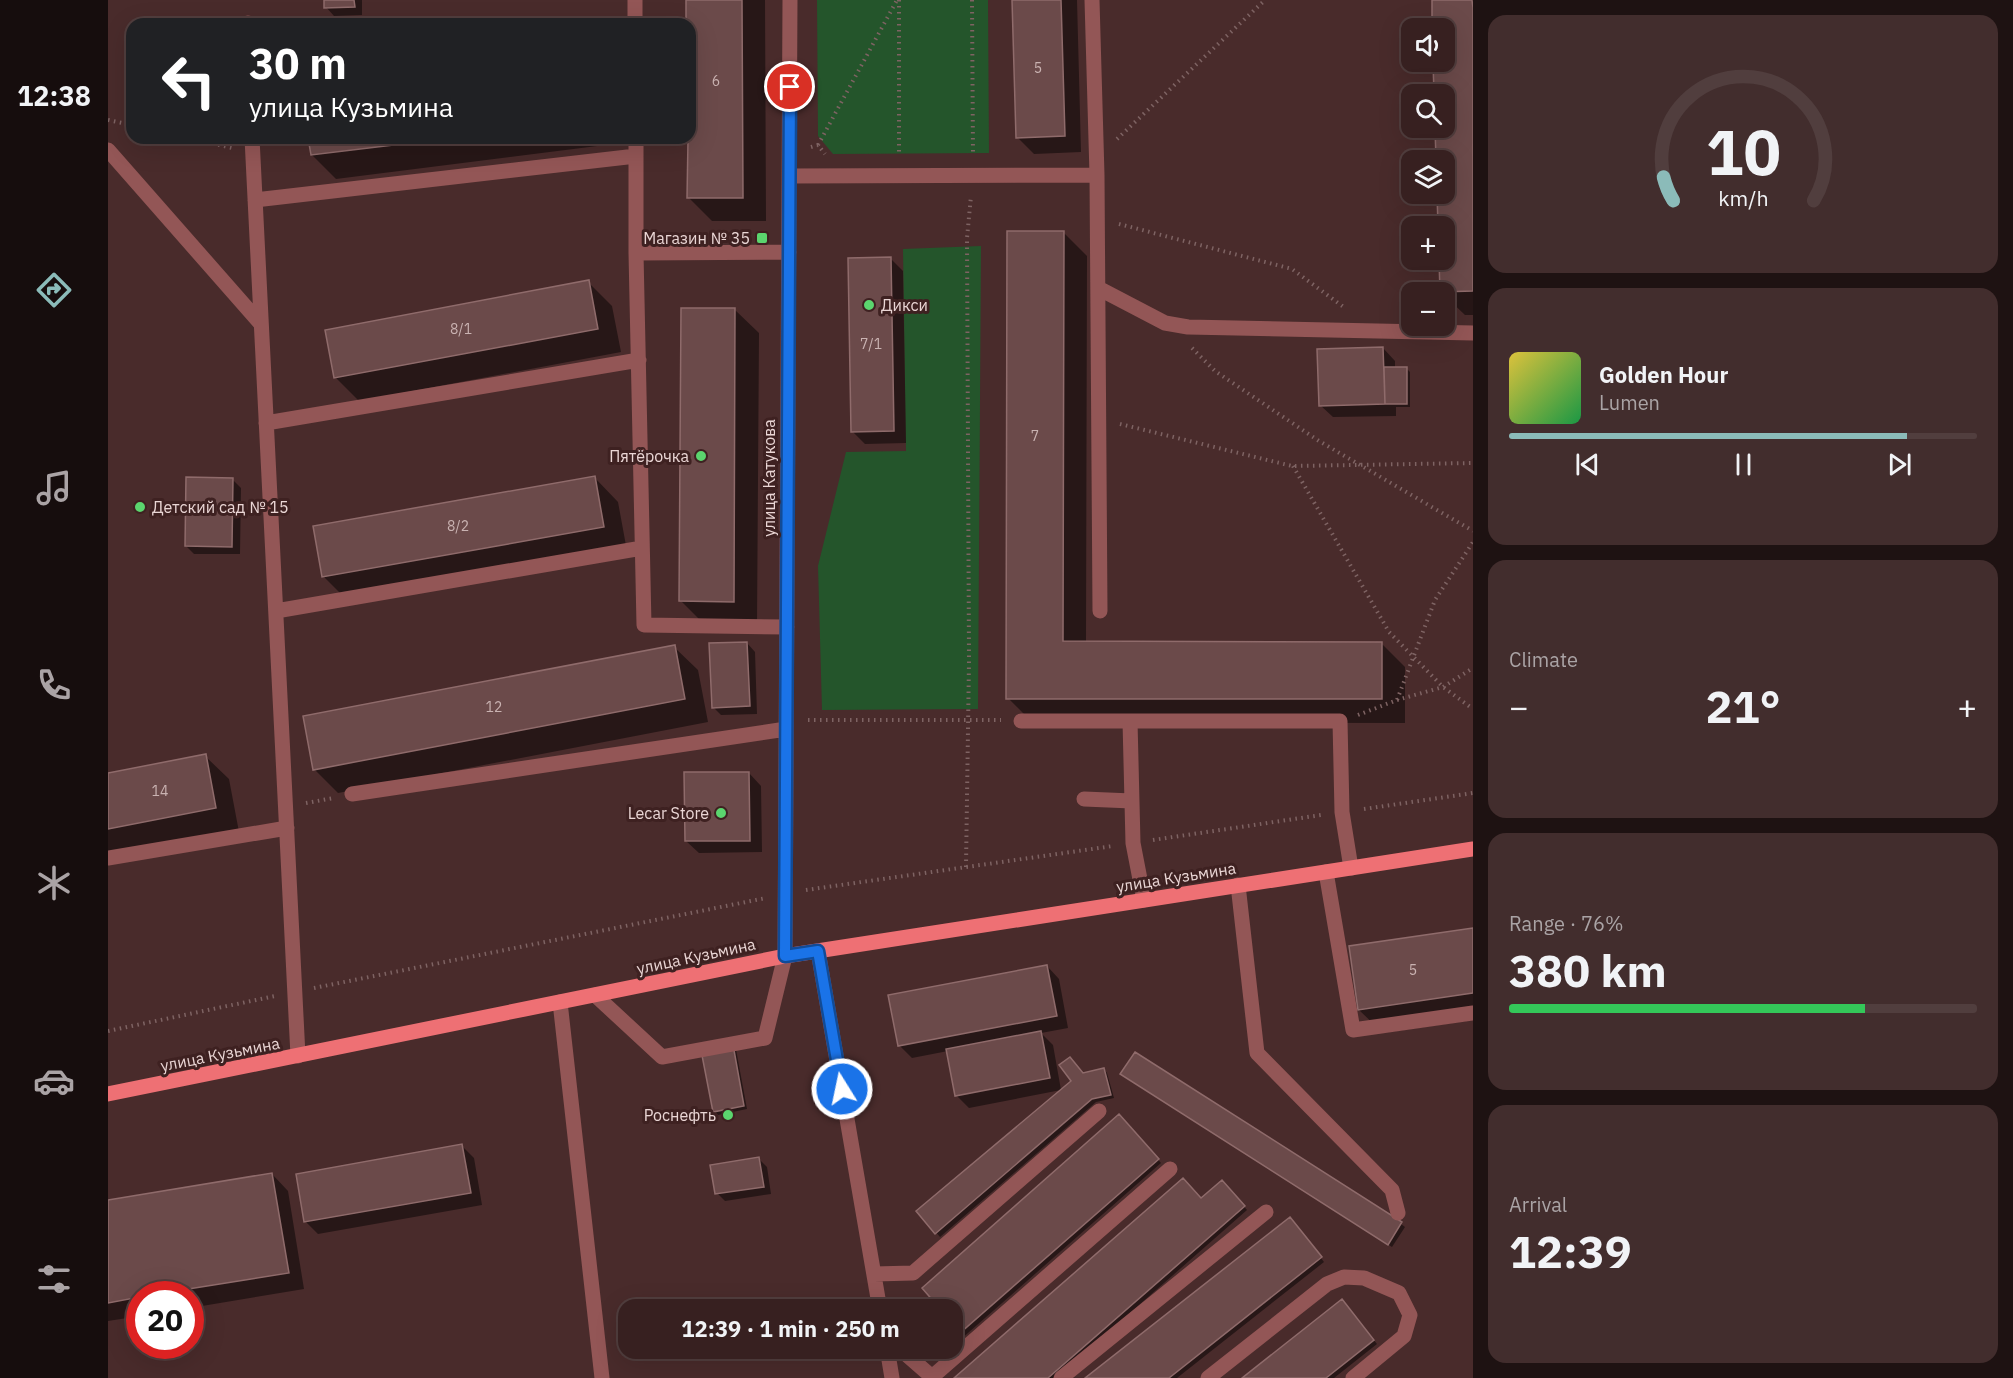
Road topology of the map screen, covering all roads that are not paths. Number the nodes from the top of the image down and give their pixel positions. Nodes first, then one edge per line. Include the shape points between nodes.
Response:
1 (635, 0) edge
2 (790, 0) edge
3 (1092, 0) edge
4 (635, 18) edge
5 (636, 144) edge
6 (252, 145) edge
7 (108, 150) edge
8 (636, 156) junction
9 (1097, 175) junction
10 (789, 176) junction
11 (255, 200) junction
12 (789, 252) junction
13 (636, 253) junction
14 (1098, 288) junction
15 (261, 324) junction
16 (1473, 333) edge
17 (639, 360) junction
18 (266, 423) junction
19 (642, 548) junction
20 (276, 610) junction
21 (1100, 611) dead end
22 (787, 627) junction
23 (1021, 721) road end
24 (1130, 721) junction
25 (786, 725) junction
26 (352, 794) road end
27 (1084, 799) dead end
28 (1132, 801) junction
29 (286, 828) junction
30 (1473, 849) edge
31 (108, 858) edge
32 (1351, 868) junction
33 (1326, 872) junction
34 (1238, 885) junction
35 (1144, 900) junction
36 (818, 951) junction
37 (785, 956) junction
38 (595, 995) junction
39 (560, 1002) junction
40 (1473, 1013) edge
41 (298, 1056) junction
42 (108, 1094) edge
43 (1099, 1111) dead end
44 (1170, 1169) dead end
45 (1266, 1212) dead end
46 (1398, 1213) dead end
47 (874, 1274) junction
48 (878, 1299) edge
49 (963, 1350) edge
50 (889, 1359) edge
51 (912, 1359) edge
52 (953, 1359) edge
53 (602, 1378) edge
54 (892, 1378) edge
55 (1061, 1378) edge
56 (1208, 1378) edge
57 (1353, 1378) edge

1 - 4 street
2 - 10 street, улица Катукова
3 - 9 street
5 - 8 street
6 - 11 street
7 - 15 street
8 - 11 street
8 - 13 street
9 - 10 street
9 - 14 street
10 - 12 street, улица Катукова
11 - 15 street
12 - 13 street
12 - 22 street, улица Катукова
13 - 17 street
14 - 16 street via 1165,323 1188,327
14 - 21 street
15 - 18 street
17 - 18 street
17 - 19 street
18 - 20 street
19 - 20 street
19 - 22 street via 644,625
20 - 29 street
22 - 25 street, улица Катукова
23 - 24 street
24 - 28 street
24 - 32 street via 1340,721 1341,812
25 - 26 street
25 - 37 street, улица Катукова
27 - 28 street
28 - 35 street via 1133,848
29 - 31 street
29 - 41 street
30 - 32 main road, улица Кузьмина
32 - 33 main road, улица Кузьмина
33 - 34 main road, улица Кузьмина
33 - 40 street via 1353,1030
34 - 35 main road, улица Кузьмина
34 - 46 street via 1257,1053 1392,1190
35 - 36 main road, улица Кузьмина
36 - 37 main road, улица Кузьмина
36 - 47 street
37 - 38 main road, улица Кузьмина
37 - 38 street, улица Катукова via 765,1038 662,1057
38 - 39 main road, улица Кузьмина
39 - 41 main road, улица Кузьмина
39 - 53 street
41 - 42 main road, улица Кузьмина
43 - 47 street via 913,1273
44 - 49 street
45 - 55 street
47 - 48 street
50 - 54 street
51 - 52 street via 932,1377
56 - 57 street via 1327,1284 1344,1277 1364,1278 1399,1293 1410,1315 1404,1336

